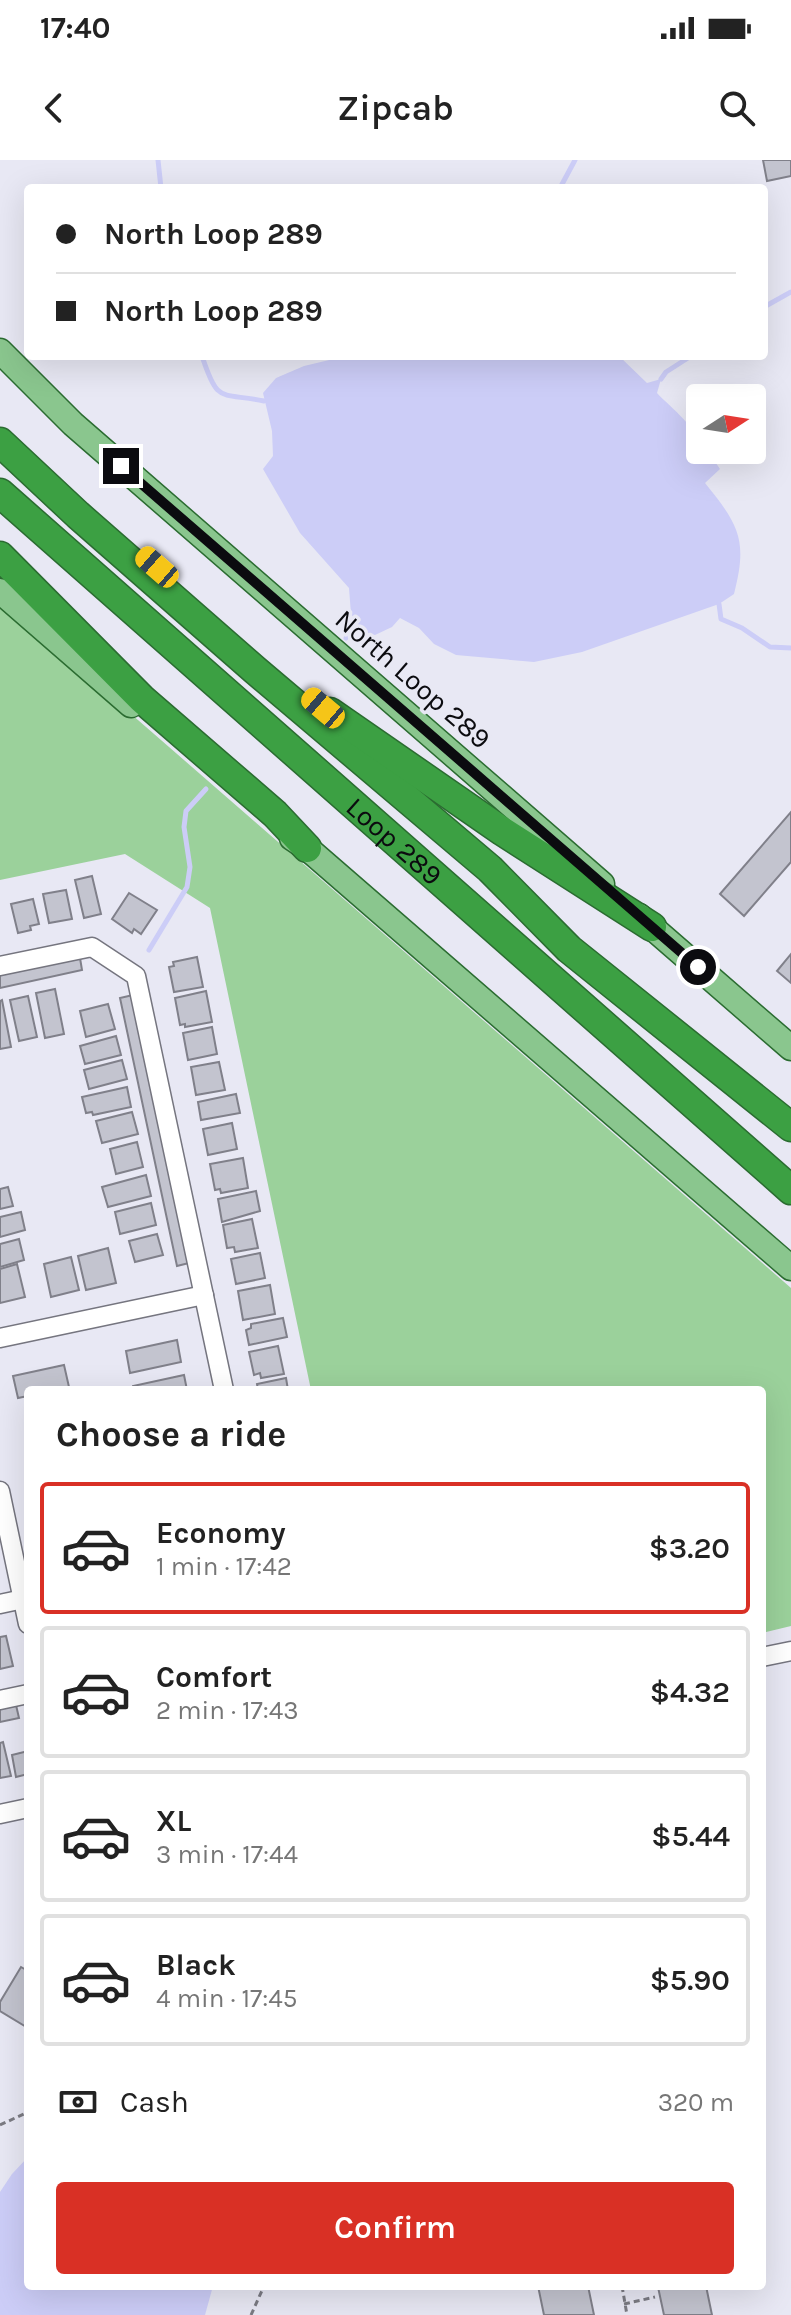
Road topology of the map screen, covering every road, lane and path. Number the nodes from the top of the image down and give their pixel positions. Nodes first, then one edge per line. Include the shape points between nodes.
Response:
1 (0, 351) edge
2 (0, 442) edge
3 (36, 474) junction
4 (0, 493) edge
5 (0, 556) edge
6 (0, 591) edge
7 (307, 848) junction
8 (652, 927) junction
9 (0, 966) edge
10 (791, 1048) edge
11 (791, 1127) edge
12 (791, 1190) edge
13 (791, 1268) edge
14 (204, 1295) junction
15 (0, 1338) edge
16 (223, 1386) edge
17 (0, 1491) edge
18 (24, 1595) edge
19 (24, 1599) edge
20 (0, 1604) edge
21 (791, 1651) edge
22 (766, 1656) edge
23 (24, 1695) edge
24 (0, 1700) edge
25 (24, 1809) edge
26 (0, 1814) edge
27 (24, 2114) edge
28 (0, 2125) edge
29 (262, 2290) edge
30 (622, 2290) edge
31 (655, 2297) dead end
32 (624, 2304) junction
33 (251, 2315) edge
34 (627, 2315) edge

1 - 8 main road, North Loop 289 via 73,424
2 - 3 highway, Loop 289
3 - 8 highway via 87,506 323,708
3 - 11 highway, Loop 289 via 255,670 490,869 569,949
4 - 12 highway, Loop 289
5 - 7 highway via 142,699
6 - 7 main road via 268,822
7 - 13 main road
8 - 10 main road, North Loop 289
9 - 14 street via 92,947 136,976
14 - 15 street
14 - 16 street
17 - 18 street
19 - 20 street
21 - 22 street
23 - 24 street
25 - 26 street
27 - 28 path
29 - 33 path
30 - 32 path
31 - 32 path
32 - 34 path

